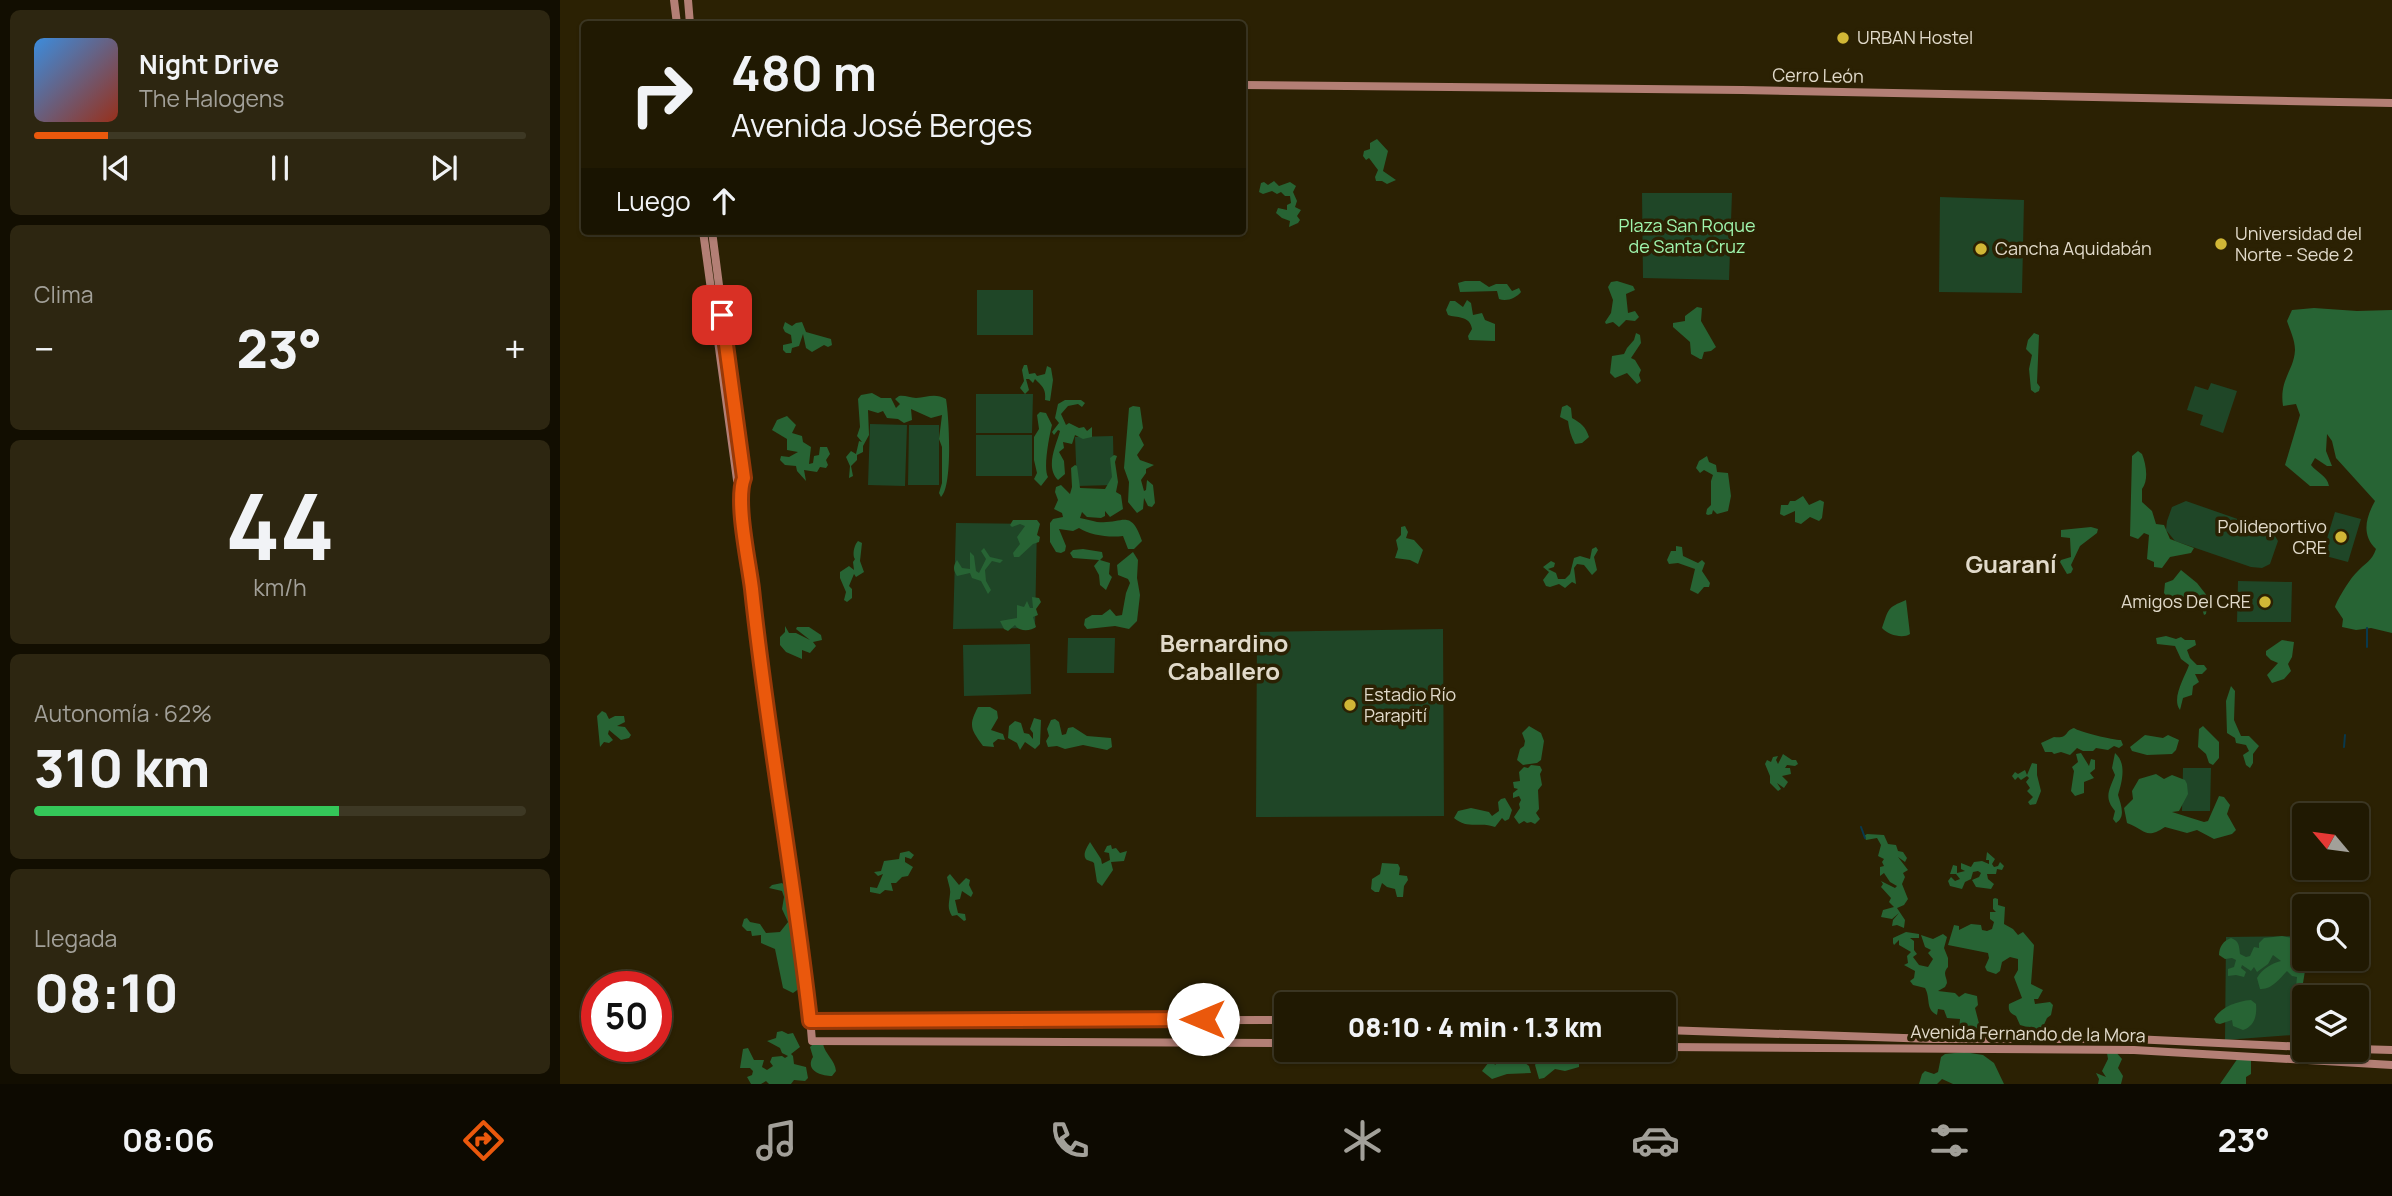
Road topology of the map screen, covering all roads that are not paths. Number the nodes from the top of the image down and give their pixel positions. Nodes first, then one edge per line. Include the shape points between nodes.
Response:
1 (674, 0) edge
2 (688, 0) edge
3 (677, 21) edge
4 (690, 21) edge
5 (1246, 85) edge
6 (2392, 103) edge
7 (704, 235) edge
8 (713, 235) edge
9 (741, 486) junction
10 (1274, 1020) edge
11 (810, 1021) junction
12 (1676, 1030) edge
13 (1274, 1043) edge
14 (2292, 1046) edge
15 (1676, 1047) edge
16 (2369, 1049) edge
17 (2392, 1050) edge
18 (2392, 1065) edge

1 - 3 main road
2 - 4 main road
5 - 6 main road, Cerro León
7 - 9 main road
8 - 9 main road via 744,478
9 - 11 main road
10 - 11 main road
11 - 13 main road via 812,1041
12 - 14 main road, Avenida Fernando de la Mora
15 - 18 main road, Avenida Fernando de la Mora via 2134,1050
16 - 17 main road

